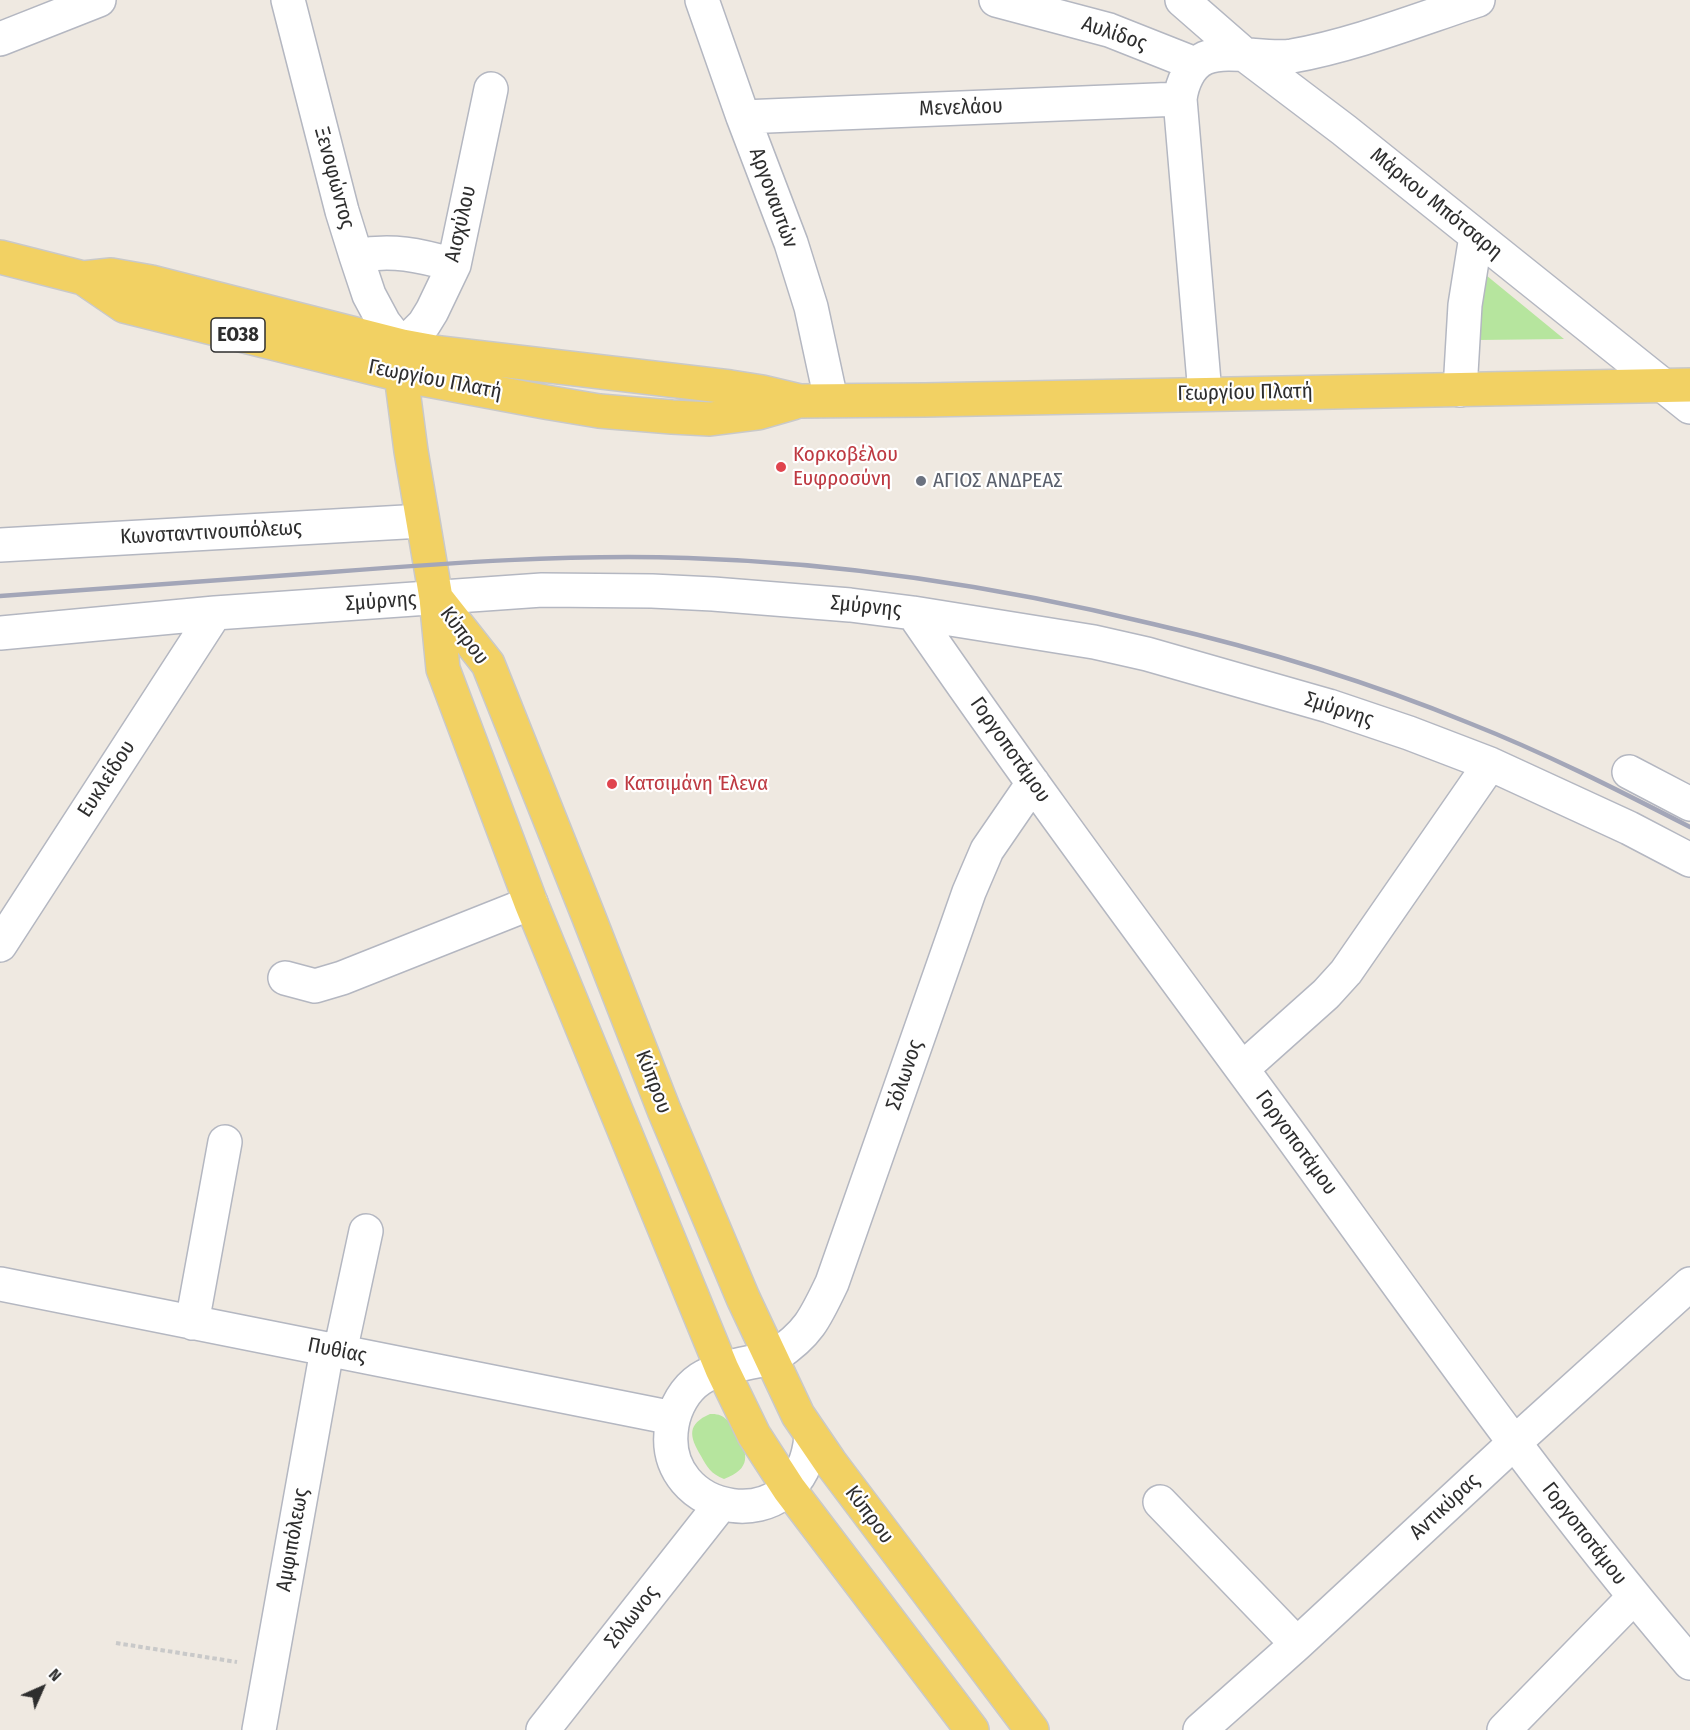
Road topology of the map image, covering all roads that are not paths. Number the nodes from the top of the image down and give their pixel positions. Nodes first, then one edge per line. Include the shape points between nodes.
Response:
1 (99, 0) edge
2 (288, 0) edge
3 (702, 0) edge
4 (996, 0) edge
5 (1182, 0) edge
6 (1478, 0) edge
7 (0, 39) edge
8 (1245, 55) junction
9 (1195, 64) junction
10 (491, 89) dead end
11 (1180, 99) junction
12 (743, 117) junction
13 (1476, 236) junction
14 (356, 256) junction
15 (0, 257) edge
16 (454, 265) junction
17 (401, 361) junction
18 (1676, 385) edge
19 (1460, 390) junction
20 (1205, 394) junction
21 (816, 400) junction
22 (1690, 406) edge
23 (422, 520) junction
24 (0, 545) edge
25 (436, 598) junction
26 (215, 613) junction
27 (913, 613) junction
28 (0, 633) edge
29 (1490, 764) junction
30 (1629, 772) dead end
31 (1033, 783) junction
32 (1690, 804) edge
33 (1690, 860) edge
34 (531, 903) junction
35 (0, 945) edge
36 (285, 978) dead end
37 (1242, 1069) junction
38 (225, 1142) dead end
39 (366, 1231) dead end
40 (0, 1284) edge
41 (1690, 1284) edge
42 (192, 1323) junction
43 (334, 1351) junction
44 (770, 1358) junction
45 (722, 1369) junction
46 (673, 1418) junction
47 (811, 1436) junction
48 (1514, 1443) junction
49 (789, 1489) junction
50 (1160, 1502) dead end
51 (721, 1504) junction
52 (1634, 1597) junction
53 (1297, 1644) junction
54 (1690, 1663) edge
55 (259, 1730) edge
56 (543, 1730) edge
57 (972, 1730) edge
58 (1032, 1730) edge
59 (1200, 1730) edge
60 (1504, 1730) edge

1 - 7 street
2 - 14 street, Ξενοφώντος
3 - 12 street, Αργοναυτών
4 - 9 street, Αυλίδος via 1109,30
5 - 8 street, Μάρκου Μπότσαρη
6 - 8 street via 1307,52 1289,56
8 - 9 street via 1218,54
8 - 13 street, Μάρκου Μπότσαρη
9 - 11 street via 1182,86
10 - 16 street, Αισχύλου
11 - 12 street, Μενελάου
11 - 20 street
12 - 21 street, Αργοναυτών via 811,307
13 - 18 street, Μάρκου Μπότσαρη
13 - 19 street via 1465,305
14 - 16 street via 416,255
14 - 17 street, Ξενοφώντος via 369,294
15 - 17 main road, Γεωργίου Πλατή / ΕΟ38 via 83,278 111,275 151,282
16 - 17 street, Αισχύλου
17 - 21 main road, Γεωργίου Πλατή / ΕΟ38 via 440,353
17 - 23 main road
18 - 19 main road, Γεωργίου Πλατή / ΕΟ38
18 - 22 street, Μάρκου Μπότσαρη
19 - 20 main road, Γεωργίου Πλατή / ΕΟ38
20 - 21 main road, Γεωργίου Πλατή / ΕΟ38
23 - 24 street, Κωνσταντινουπόλεως
23 - 25 main road
25 - 26 street, Σμύρνης
25 - 27 street, Σμύρνης via 542,590 652,591
25 - 34 main road, Κύπρου via 443,669
25 - 44 main road, Κύπρου via 488,664 664,1110
26 - 28 street, Σμύρνης
26 - 35 street, Ευκλείδου
27 - 29 street, Σμύρνης via 1094,642 1171,660 1329,706
27 - 31 street, Γοργοποτάμου
29 - 33 street, Σμύρνης
29 - 37 street via 1346,972
30 - 32 street
31 - 37 street, Γοργοποτάμου
31 - 44 street, Σόλωνος via 987,850 969,892 832,1284 808,1329
34 - 36 street via 342,978 315,986
34 - 45 main road, Κύπρου
37 - 48 street, Γοργοποτάμου
38 - 42 street
39 - 43 street, Αμφιπόλεως
40 - 42 street, Πυθίας
41 - 48 street, Αντικύρας
42 - 43 street, Πυθίας
43 - 46 street, Πυθίας
43 - 55 street, Αμφιπόλεως
44 - 45 street
44 - 47 main road, Κύπρου
45 - 46 street via 692,1386
45 - 49 main road, Κύπρου via 754,1436
46 - 51 street via 671,1445 679,1471 697,1491
47 - 49 street via 802,1472
47 - 58 main road, Κύπρου
48 - 52 street, Γοργοποτάμου
48 - 53 street, Αντικύρας
49 - 51 street via 761,1504
49 - 57 main road, Κύπρου
50 - 53 street
51 - 56 street, Σόλωνος
52 - 54 street, Γοργοποτάμου
52 - 60 street
53 - 59 street, Αντικύρας

